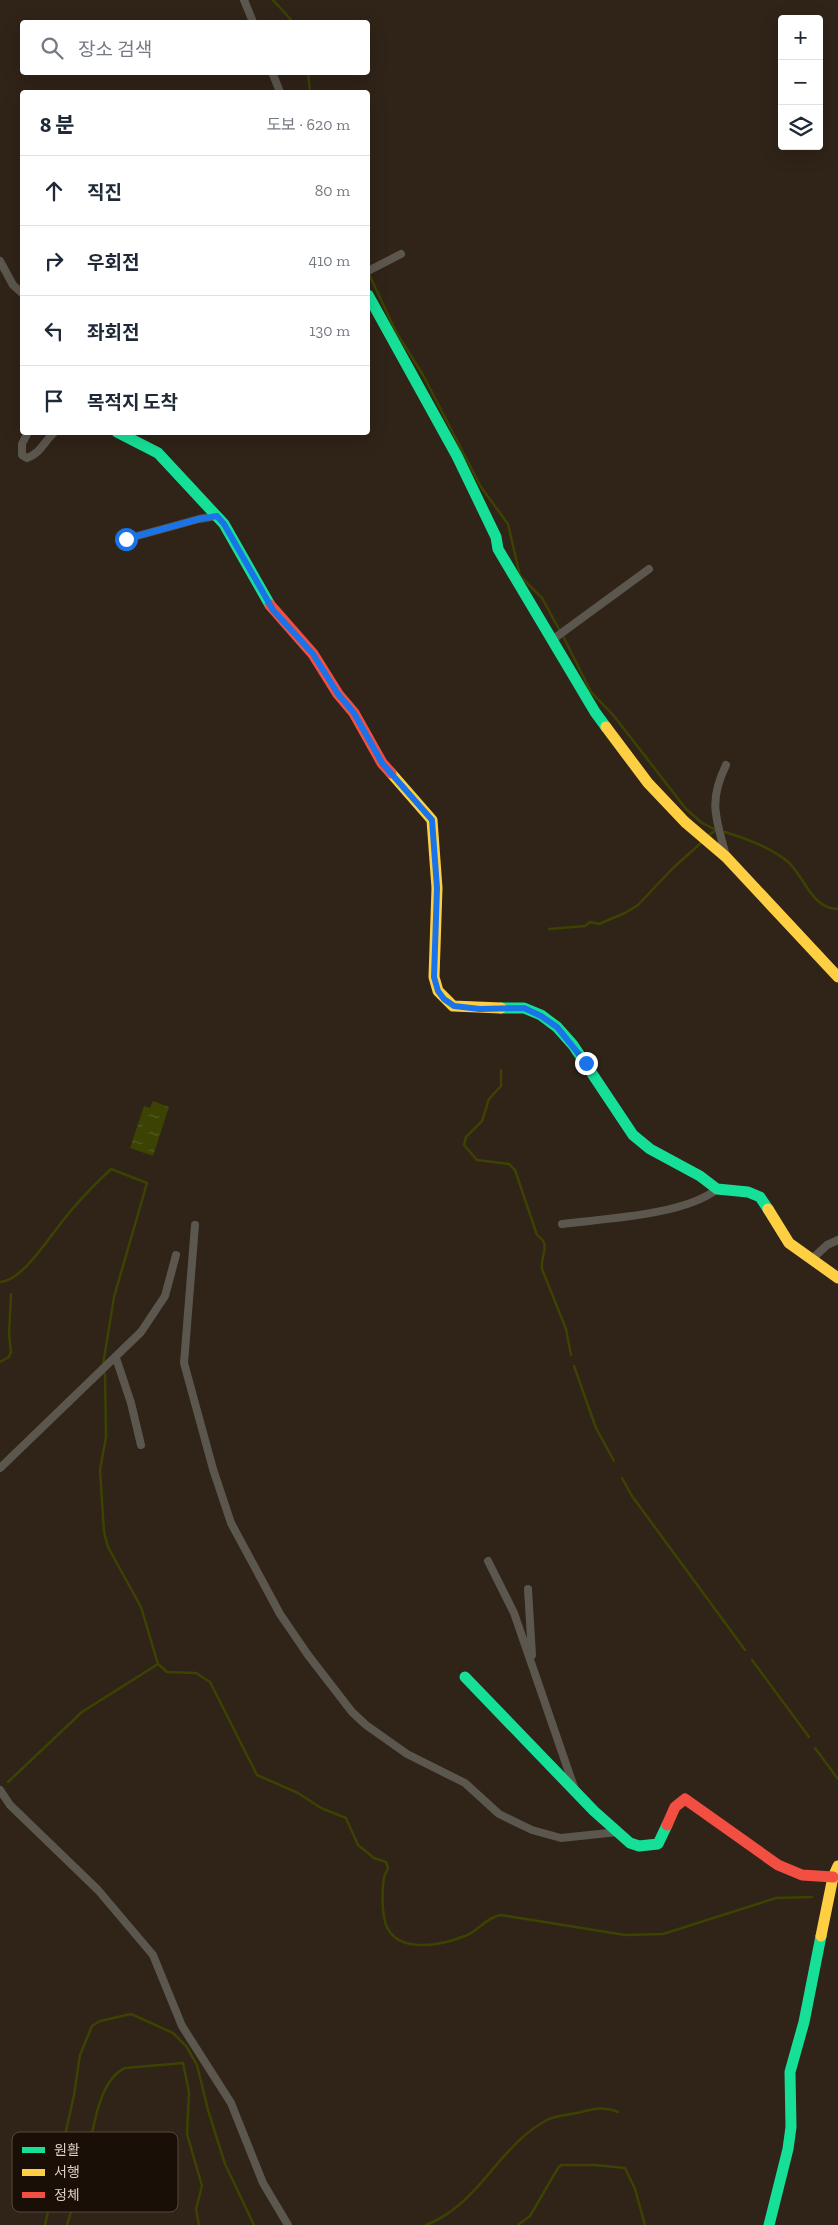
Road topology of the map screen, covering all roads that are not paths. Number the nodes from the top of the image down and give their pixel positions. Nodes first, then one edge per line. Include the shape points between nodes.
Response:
1 (244, 0) edge
2 (252, 20) edge
3 (273, 75) edge
4 (279, 90) edge
5 (401, 254) dead end
6 (0, 261) edge
7 (370, 269) edge
8 (20, 291) edge
9 (370, 299) edge
10 (27, 435) edge
11 (51, 435) edge
12 (123, 435) edge
13 (217, 516) junction
14 (126, 539) dead end
15 (649, 569) dead end
16 (552, 640) junction
17 (726, 765) dead end
18 (726, 857) junction
19 (838, 977) edge
20 (717, 1190) junction
21 (562, 1224) dead end
22 (194, 1225) dead end
23 (838, 1240) edge
24 (176, 1255) dead end
25 (812, 1259) junction
26 (838, 1278) edge
27 (116, 1358) junction
28 (141, 1445) dead end
29 (0, 1468) edge
30 (488, 1561) dead end
31 (528, 1589) dead end
32 (532, 1664) junction
33 (465, 1677) dead end
34 (0, 1790) edge
35 (576, 1793) junction
36 (618, 1832) junction
37 (838, 1866) edge
38 (833, 1877) junction
39 (288, 2225) edge
40 (769, 2225) edge

1 - 2 street
3 - 4 street
5 - 7 street
6 - 8 street
9 - 16 street via 457,456 496,537 498,550
10 - 11 street via 21,449 27,458 40,451
12 - 13 street via 158,453
13 - 14 street
13 - 20 street via 273,610 313,654 354,713 382,763 432,820 437,888 434,977 438,991 454,1006 524,1008 557,1027 573,1045 633,1135
15 - 16 street
16 - 18 street via 596,712 648,783 685,822
17 - 18 street via 717,784 714,807
18 - 19 street
20 - 21 street via 708,1197 672,1208
20 - 25 street via 748,1192 760,1197 789,1242
22 - 36 street via 184,1363 231,1522 291,1631 334,1690 366,1725 407,1754 465,1783 499,1814 532,1830 561,1838
23 - 25 street
24 - 27 street via 158,1310
25 - 26 street
27 - 28 street
27 - 29 street
30 - 32 street via 514,1613
31 - 32 street
32 - 35 street
33 - 35 street
34 - 39 street via 10,1805 98,1890 153,1955 182,2026 231,2103 263,2183
35 - 36 street
36 - 38 street via 639,1846 658,1844 675,1807 685,1799 772,1861 810,1877
37 - 38 street
38 - 40 street via 804,2022 790,2072 791,2127

